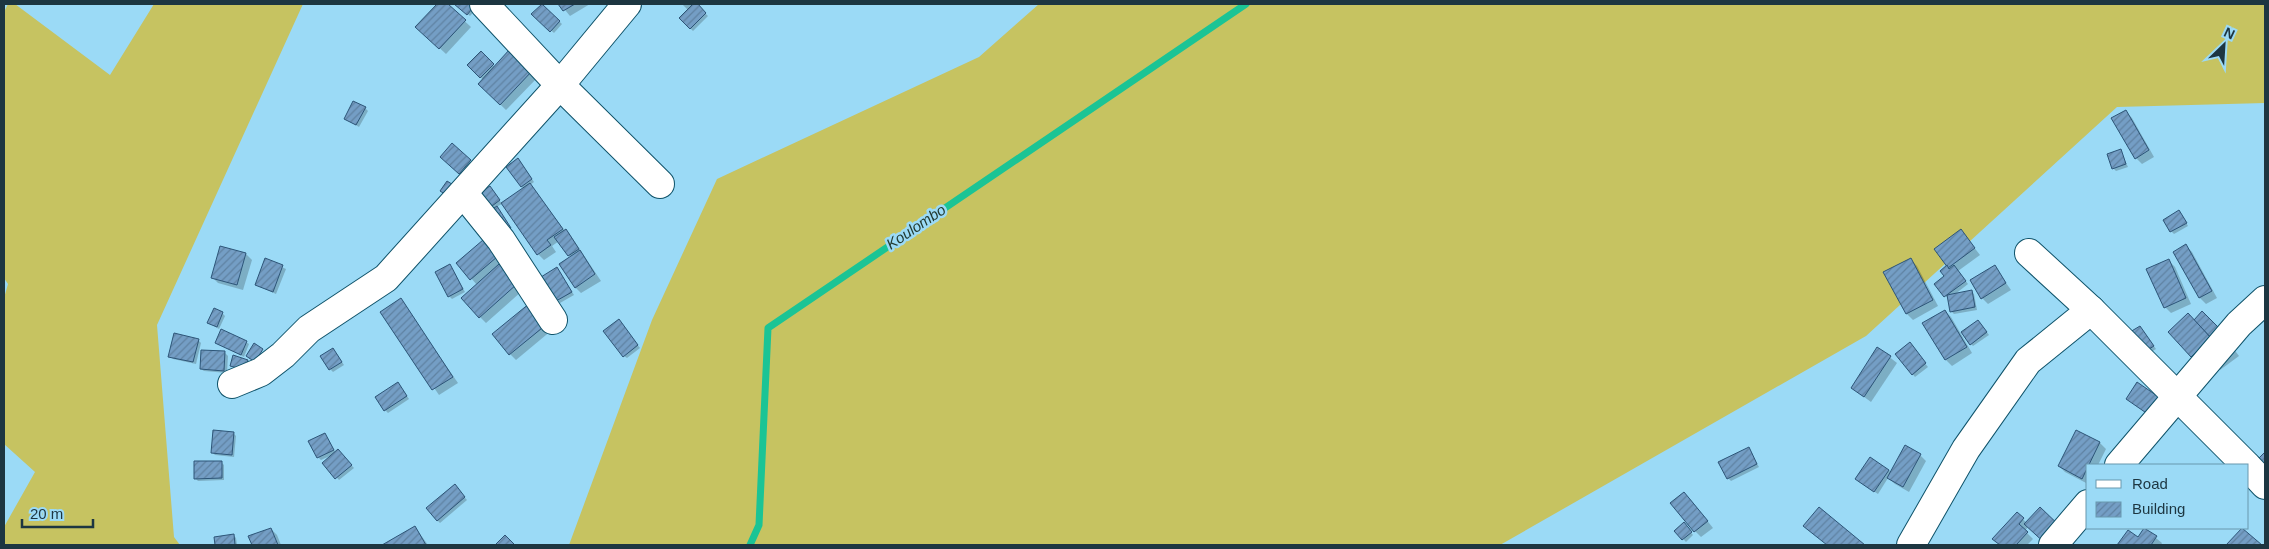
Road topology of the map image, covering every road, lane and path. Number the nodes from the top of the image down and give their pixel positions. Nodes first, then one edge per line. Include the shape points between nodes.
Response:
1 (484, 4) edge
2 (627, 4) edge
3 (560, 85) junction
4 (660, 184) dead end
5 (464, 194) junction
6 (2029, 253) dead end
7 (2265, 300) edge
8 (2091, 310) junction
9 (553, 320) dead end
10 (232, 384) dead end
11 (2177, 395) junction
12 (2121, 464) edge
13 (2245, 464) edge
14 (2249, 468) edge
15 (2265, 485) edge
16 (2086, 506) edge
17 (1922, 540) edge
18 (2053, 545) edge

1 - 3 street
2 - 3 street
3 - 4 street
3 - 5 street
5 - 9 street via 501,240
5 - 10 street via 386,278 309,329 260,372
6 - 8 street
7 - 11 street via 2239,324
8 - 11 street
8 - 17 street via 2028,361 1966,449
11 - 12 street
11 - 13 street
14 - 15 street
16 - 18 street

